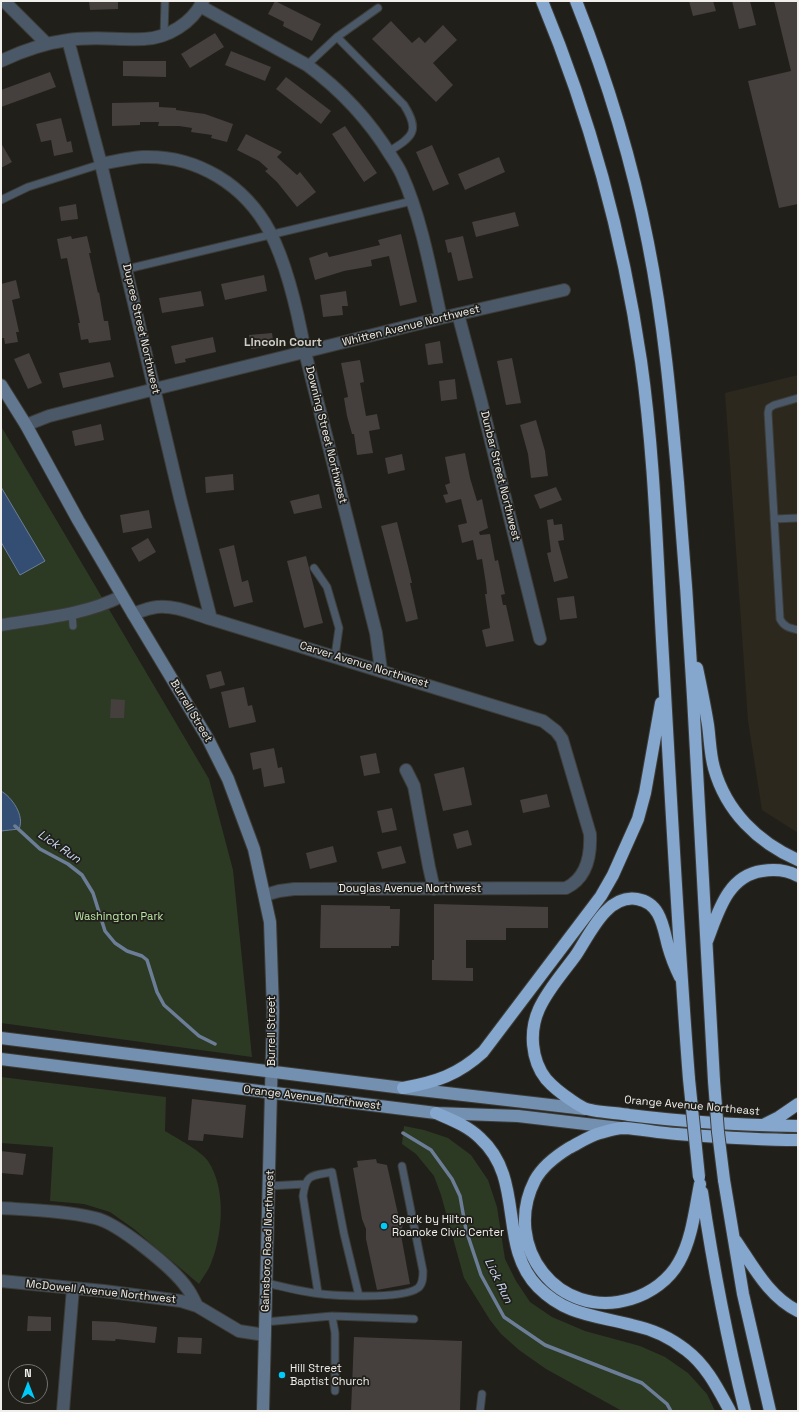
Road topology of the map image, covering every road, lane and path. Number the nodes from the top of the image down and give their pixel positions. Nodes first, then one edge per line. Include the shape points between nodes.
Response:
1 (165, 1) edge
2 (542, 1) edge
3 (576, 1) edge
4 (201, 3) edge
5 (7, 4) edge
6 (378, 8) dead end
7 (164, 35) junction
8 (337, 37) junction
9 (68, 40) junction
10 (47, 44) junction
11 (1, 61) edge
12 (308, 65) junction
13 (388, 152) junction
14 (101, 164) junction
15 (1, 200) edge
16 (412, 201) junction
17 (271, 234) junction
18 (127, 269) junction
19 (564, 290) dead end
20 (458, 314) junction
21 (442, 318) junction
22 (305, 352) junction
23 (1, 385) edge
24 (155, 389) junction
25 (798, 398) edge
26 (26, 425) junction
27 (798, 518) edge
28 (774, 519) junction
29 (314, 568) dead end
30 (122, 596) junction
31 (72, 613) junction
32 (133, 614) junction
33 (212, 619) junction
34 (689, 620) junction
35 (1, 625) edge
36 (73, 626) dead end
37 (798, 630) edge
38 (540, 639) dead end
39 (335, 656) junction
40 (381, 670) junction
41 (664, 682) junction
42 (406, 770) dead end
43 (798, 860) edge
44 (798, 876) edge
45 (556, 888) joint
46 (434, 889) junction
47 (265, 895) junction
48 (706, 946) junction
49 (683, 984) junction
50 (1, 1038) edge
51 (1, 1059) edge
52 (272, 1072) junction
53 (403, 1088) junction
54 (272, 1093) junction
55 (798, 1104) edge
56 (585, 1109) junction
57 (436, 1113) junction
58 (762, 1125) junction
59 (798, 1126) edge
60 (623, 1128) junction
61 (798, 1140) edge
62 (402, 1166) dead end
63 (700, 1180) junction
64 (305, 1184) junction
65 (269, 1186) junction
66 (1, 1208) edge
67 (733, 1237) junction
68 (1, 1281) edge
69 (266, 1283) junction
70 (73, 1288) junction
71 (318, 1294) junction
72 (359, 1296) junction
73 (197, 1306) junction
74 (798, 1311) edge
75 (332, 1316) junction
76 (414, 1318) dead end
77 (265, 1322) junction
78 (265, 1335) junction
79 (335, 1391) dead end
80 (482, 1394) dead end
81 (63, 1411) edge
82 (263, 1411) edge
83 (480, 1411) edge
84 (730, 1411) edge
85 (744, 1411) edge
86 (770, 1411) edge

1 - 7 lane
2 - 41 highway via 592,141 619,244 629,294 641,361 649,436
3 - 34 highway via 618,121 648,240 667,358
4 - 7 street via 184,24
4 - 12 street
5 - 10 street
6 - 8 lane
7 - 9 street via 144,39
8 - 12 lane
8 - 13 lane via 404,105 412,118 414,128 410,136
9 - 10 street
9 - 14 street, Dupree Street Northwest
10 - 11 street
12 - 13 street via 347,98
13 - 16 street via 401,173
14 - 15 lane via 28,187
14 - 17 street, Downing Street Northwest via 151,157 185,162 203,168 220,176 238,190 251,203
14 - 18 street, Dupree Street Northwest
16 - 17 lane
16 - 21 street
17 - 18 lane
17 - 22 street, Downing Street Northwest via 284,265
18 - 24 street, Dupree Street Northwest
19 - 20 street, Whitten Avenue Northwest
20 - 21 street, Whitten Avenue Northwest
20 - 38 street, Dunbar Street Northwest
21 - 22 street, Whitten Avenue Northwest
22 - 24 street, Whitten Avenue Northwest
22 - 40 street, Downing Street Northwest via 376,633
23 - 26 street, Burrell Street
24 - 26 street, Whitten Avenue Northwest via 48,416
24 - 33 street, Dupree Street Northwest
25 - 28 lane via 774,405 769,408 768,413
26 - 30 street, Burrell Street
27 - 28 lane
28 - 37 lane via 780,619 788,628
29 - 39 lane via 328,587 339,628
30 - 31 street via 109,603
30 - 32 street, Burrell Street
31 - 35 street
31 - 36 lane
32 - 33 street, Carver Avenue Northwest via 158,607 171,607
32 - 47 street, Burrell Street via 208,738 228,779 254,849
33 - 39 street, Carver Avenue Northwest
34 - 43 highway via 714,767 721,788 730,805 751,830 784,854
34 - 48 highway
39 - 40 street, Carver Avenue Northwest
40 - 45 street, Carver Avenue Northwest via 543,720 556,730 562,739 570,765 590,834 591,848 588,865 582,874 566,888
41 - 49 highway
41 - 53 highway via 646,793 638,819 601,896 483,1052 459,1071 444,1078
42 - 46 street via 414,786
44 - 48 highway via 782,870 768,870 751,874 735,883 722,902
45 - 46 street, Douglas Avenue Northwest
46 - 47 street, Douglas Avenue Northwest via 294,889
47 - 52 street, Burrell Street via 270,922
48 - 67 highway, bridge via 714,1081 724,1180
49 - 56 highway via 655,908 647,902 628,899 620,901 604,912 546,994 538,1010 533,1030 534,1051 545,1078
49 - 63 highway, bridge via 689,1079
50 - 52 main road, Orange Avenue Northwest
51 - 54 main road, Orange Avenue Northwest
52 - 53 main road, Orange Avenue Northwest
52 - 54 street, Gainsboro Road Northwest
53 - 56 main road, Orange Avenue Northwest
54 - 57 main road, Orange Avenue Northwest
54 - 65 street, Gainsboro Road Northwest
55 - 58 highway via 780,1117
56 - 58 highway, Orange Avenue Northeast via 669,1120
57 - 60 main road, Orange Avenue Northwest via 518,1116
57 - 84 highway via 470,1130 481,1139 499,1163 506,1181 519,1256 537,1286 567,1308 653,1332 687,1350 710,1375
58 - 59 highway, Orange Avenue Northeast
60 - 61 highway via 724,1138
60 - 63 highway via 598,1134 566,1151 546,1166 536,1179 529,1195 526,1236 534,1259 542,1272 569,1295 597,1302 624,1301 638,1297 671,1274 685,1250
62 - 72 lane via 423,1271 422,1281 413,1291 389,1296
63 - 85 highway via 717,1288
64 - 65 lane
64 - 71 lane via 303,1196
64 - 72 lane via 311,1176 332,1172
65 - 69 street, Gainsboro Road Northwest
66 - 73 street via 65,1213 96,1218 111,1224 171,1269 187,1287
67 - 74 highway via 766,1284 781,1300
67 - 86 highway via 752,1340
68 - 70 street, McDowell Avenue Northwest
69 - 71 lane
69 - 77 street, Gainsboro Road Northwest
70 - 73 street, McDowell Avenue Northwest via 181,1301
70 - 81 street
71 - 72 lane
73 - 78 street, McDowell Avenue Northwest via 239,1331
75 - 76 lane
75 - 77 lane
75 - 79 lane via 335,1333
77 - 78 street, Gainsboro Road Northwest
78 - 82 street, Gainsboro Road Northwest
80 - 83 lane

